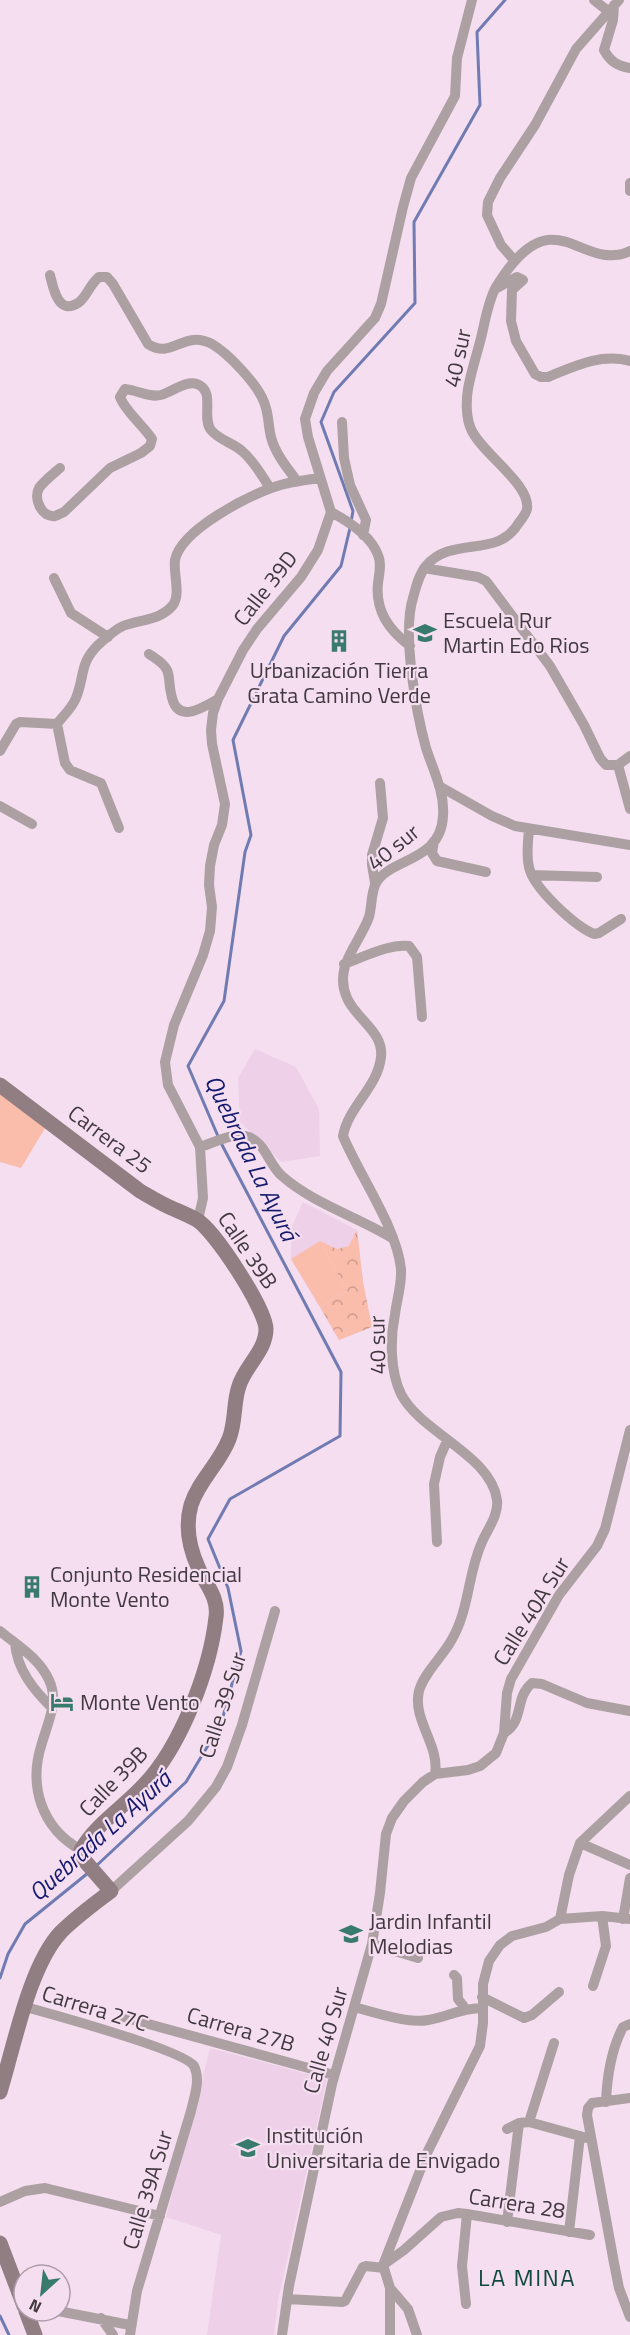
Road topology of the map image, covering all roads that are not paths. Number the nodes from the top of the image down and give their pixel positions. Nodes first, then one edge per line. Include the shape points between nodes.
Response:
1 (472, 0) edge
2 (594, 0) edge
3 (614, 5) edge
4 (630, 68) edge
5 (630, 183) edge
6 (630, 191) edge
7 (630, 251) edge
8 (515, 261) junction
9 (50, 275) dead end
10 (495, 289) junction
11 (630, 361) edge
12 (342, 422) dead end
13 (60, 468) dead end
14 (320, 478) junction
15 (297, 481) junction
16 (270, 488) junction
17 (331, 512) junction
18 (360, 533) junction
19 (424, 568) junction
20 (54, 578) dead end
21 (108, 637) junction
22 (410, 646) junction
23 (149, 654) dead end
24 (218, 699) junction
25 (57, 724) junction
26 (0, 751) edge
27 (630, 756) edge
28 (618, 765) junction
29 (380, 783) dead end
30 (439, 786) junction
31 (0, 806) edge
32 (630, 808) edge
33 (32, 824) dead end
34 (119, 828) dead end
35 (529, 829) junction
36 (435, 840) junction
37 (630, 845) edge
38 (486, 872) dead end
39 (532, 875) junction
40 (597, 877) dead end
41 (375, 884) junction
42 (621, 918) dead end
43 (344, 964) junction
44 (422, 1017) dead end
45 (0, 1085) edge
46 (200, 1147) junction
47 (198, 1220) junction
48 (392, 1238) junction
49 (630, 1430) edge
50 (447, 1441) junction
51 (437, 1542) dead end
52 (275, 1611) dead end
53 (0, 1631) edge
54 (15, 1643) junction
55 (52, 1708) junction
56 (630, 1711) edge
57 (504, 1733) junction
58 (435, 1774) junction
59 (630, 1796) edge
60 (580, 1843) junction
61 (82, 1855) junction
62 (630, 1865) edge
63 (630, 1878) edge
64 (106, 1886) junction
65 (602, 1916) junction
66 (560, 1918) junction
67 (626, 1919) edge
68 (372, 1944) junction
69 (418, 1958) dead end
70 (454, 1975) dead end
71 (593, 1986) dead end
72 (559, 1992) dead end
73 (482, 2002) junction
74 (26, 2007) junction
75 (354, 2007) junction
76 (465, 2008) junction
77 (123, 2017) dead end
78 (137, 2021) junction
79 (630, 2024) edge
80 (128, 2037) junction
81 (554, 2043) dead end
82 (186, 2059) joint
83 (334, 2075) junction
84 (0, 2092) edge
85 (630, 2098) edge
86 (606, 2102) junction
87 (524, 2123) junction
88 (507, 2129) dead end
89 (585, 2138) junction
90 (0, 2202) edge
91 (467, 2214) junction
92 (160, 2216) junction
93 (507, 2222) junction
94 (569, 2232) junction
95 (590, 2235) dead end
96 (0, 2243) edge
97 (383, 2267) junction
98 (12, 2274) edge
99 (390, 2288) junction
100 (287, 2299) junction
101 (466, 2304) dead end
102 (72, 2313) edge
103 (630, 2317) edge
104 (101, 2318) junction
105 (130, 2330) edge
106 (390, 2331) edge
107 (113, 2335) edge
108 (282, 2335) edge
109 (381, 2335) edge
110 (417, 2335) edge

1 - 14 street via 457,58 455,96 411,178 381,304 375,318 327,371 305,419
2 - 3 street
3 - 4 street via 604,50 609,59
3 - 8 street via 576,49 488,202 487,215 501,244
5 - 6 street
7 - 8 street, 40 sur via 605,256 545,239
8 - 10 street, 40 sur
9 - 15 street via 55,297 71,306 79,303 99,277 107,277 148,344 157,350 198,339 218,350 246,375 263,399 270,418 271,438
10 - 11 street via 517,277 523,280 512,290 511,321 516,341 535,374 548,377 592,360
10 - 19 street, 40 sur via 468,388 470,426 478,442 517,483 527,508 505,540 444,552
12 - 18 street via 350,485 366,520
13 - 16 street via 38,490 36,498 47,515 64,512 110,468 150,446 152,439 143,424 122,403 120,397 125,389 152,396 197,384 205,390 206,420 211,430 241,450
14 - 15 street
14 - 17 street
15 - 16 street
16 - 21 street via 213,518 187,538 175,560 176,597 172,606 152,619 126,624
17 - 18 street
17 - 24 street, Calle 39D via 318,550 302,577 248,643
18 - 22 street via 378,555 380,609 389,628
19 - 22 street, 40 sur via 411,602
19 - 28 street via 478,577 493,587 550,666 600,758 606,765
20 - 21 street via 71,613
21 - 25 street via 86,659 76,700
22 - 30 street, 40 sur via 422,733
23 - 24 street via 162,662 167,671 176,707 195,712
24 - 46 street, Calle 39D via 211,730 225,804 210,866 210,931 174,1025 165,1062 170,1092
25 - 26 street via 16,724
25 - 34 street via 65,763 70,770 101,783
27 - 28 street
28 - 32 street
29 - 41 street via 383,818 372,855
30 - 35 street via 492,816
30 - 36 street, 40 sur via 444,817
31 - 33 street
35 - 37 street
35 - 39 street via 527,857
36 - 38 street via 432,853 437,861
36 - 41 street, 40 sur
39 - 40 street
39 - 42 street via 544,893 590,932 599,933
41 - 43 street, 40 sur via 367,921
43 - 44 street via 388,948 409,946 417,957
43 - 48 street, 40 sur via 348,999 372,1029 382,1056 372,1082 345,1126 344,1136
45 - 47 street, Carrera 25 via 140,1191
46 - 47 street, Calle 39B via 203,1198
46 - 48 street via 246,1136 258,1142 280,1174 296,1188
47 - 61 street, Calle 39B via 250,1289 266,1329 263,1342 241,1378 229,1441 198,1488 191,1506 189,1542 217,1602 216,1616 200,1679 172,1748 144,1785 93,1833
48 - 50 street, 40 sur via 401,1269 392,1339 396,1382 414,1410
49 - 57 street, Calle 40A Sur via 605,1529 520,1660 507,1693
50 - 51 street via 434,1484
50 - 58 street, 40 sur via 487,1476 497,1502 475,1560 460,1624 420,1689 418,1704 437,1764
52 - 64 street, Calle 39 Sur via 239,1733 216,1787 188,1821
53 - 54 street
54 - 55 street via 21,1669
54 - 55 street via 26,1650 47,1676 53,1692
55 - 61 street via 37,1759 37,1790 51,1825
56 - 57 street via 587,1703 532,1683 521,1699 515,1724
57 - 58 street, Calle 40A Sur via 496,1753 480,1766
58 - 68 street, Calle 40 Sur via 404,1801 386,1834
59 - 60 street
60 - 62 street
60 - 66 street
61 - 64 street
63 - 67 street
64 - 74 street, Calle 39 Sur via 51,1946 35,1976
65 - 66 street
65 - 67 street
65 - 71 street via 606,1946
66 - 73 street via 546,1927 512,1936 493,1954 485,1971
68 - 69 street
68 - 75 street, Calle 40 Sur
70 - 76 street via 458,1999
72 - 73 street via 524,2018
73 - 76 street
73 - 97 street via 480,2046 427,2153
74 - 80 street, Carrera 27C
74 - 84 street, Calle 39 Sur
75 - 76 street via 427,2021
75 - 83 street, Calle 40 Sur
77 - 78 street, Carrera 27B
78 - 80 street via 130,2025
78 - 83 street, Carrera 27B
79 - 86 street via 621,2030 614,2052
80 - 82 street, Carrera 27C
81 - 87 street
82 - 92 street, Calle 39A Sur via 193,2064 197,2081
83 - 100 street, Calle 40 Sur
85 - 86 street
86 - 89 street via 589,2105
87 - 88 street
87 - 89 street
87 - 93 street
89 - 94 street
89 - 103 street via 615,2271
90 - 92 street via 25,2191 45,2188
91 - 93 street, Carrera 28
91 - 97 street, Carrera 28 via 441,2217
91 - 101 street via 462,2266
92 - 105 street, Calle 39A Sur via 137,2291
93 - 94 street, Carrera 28
94 - 95 street, Carrera 28
96 - 98 street
97 - 99 street
97 - 100 street via 363,2267 342,2302
99 - 106 street
99 - 110 street via 408,2309
100 - 108 street, Calle 40 Sur
102 - 104 street
104 - 105 street
104 - 107 street
106 - 109 street

